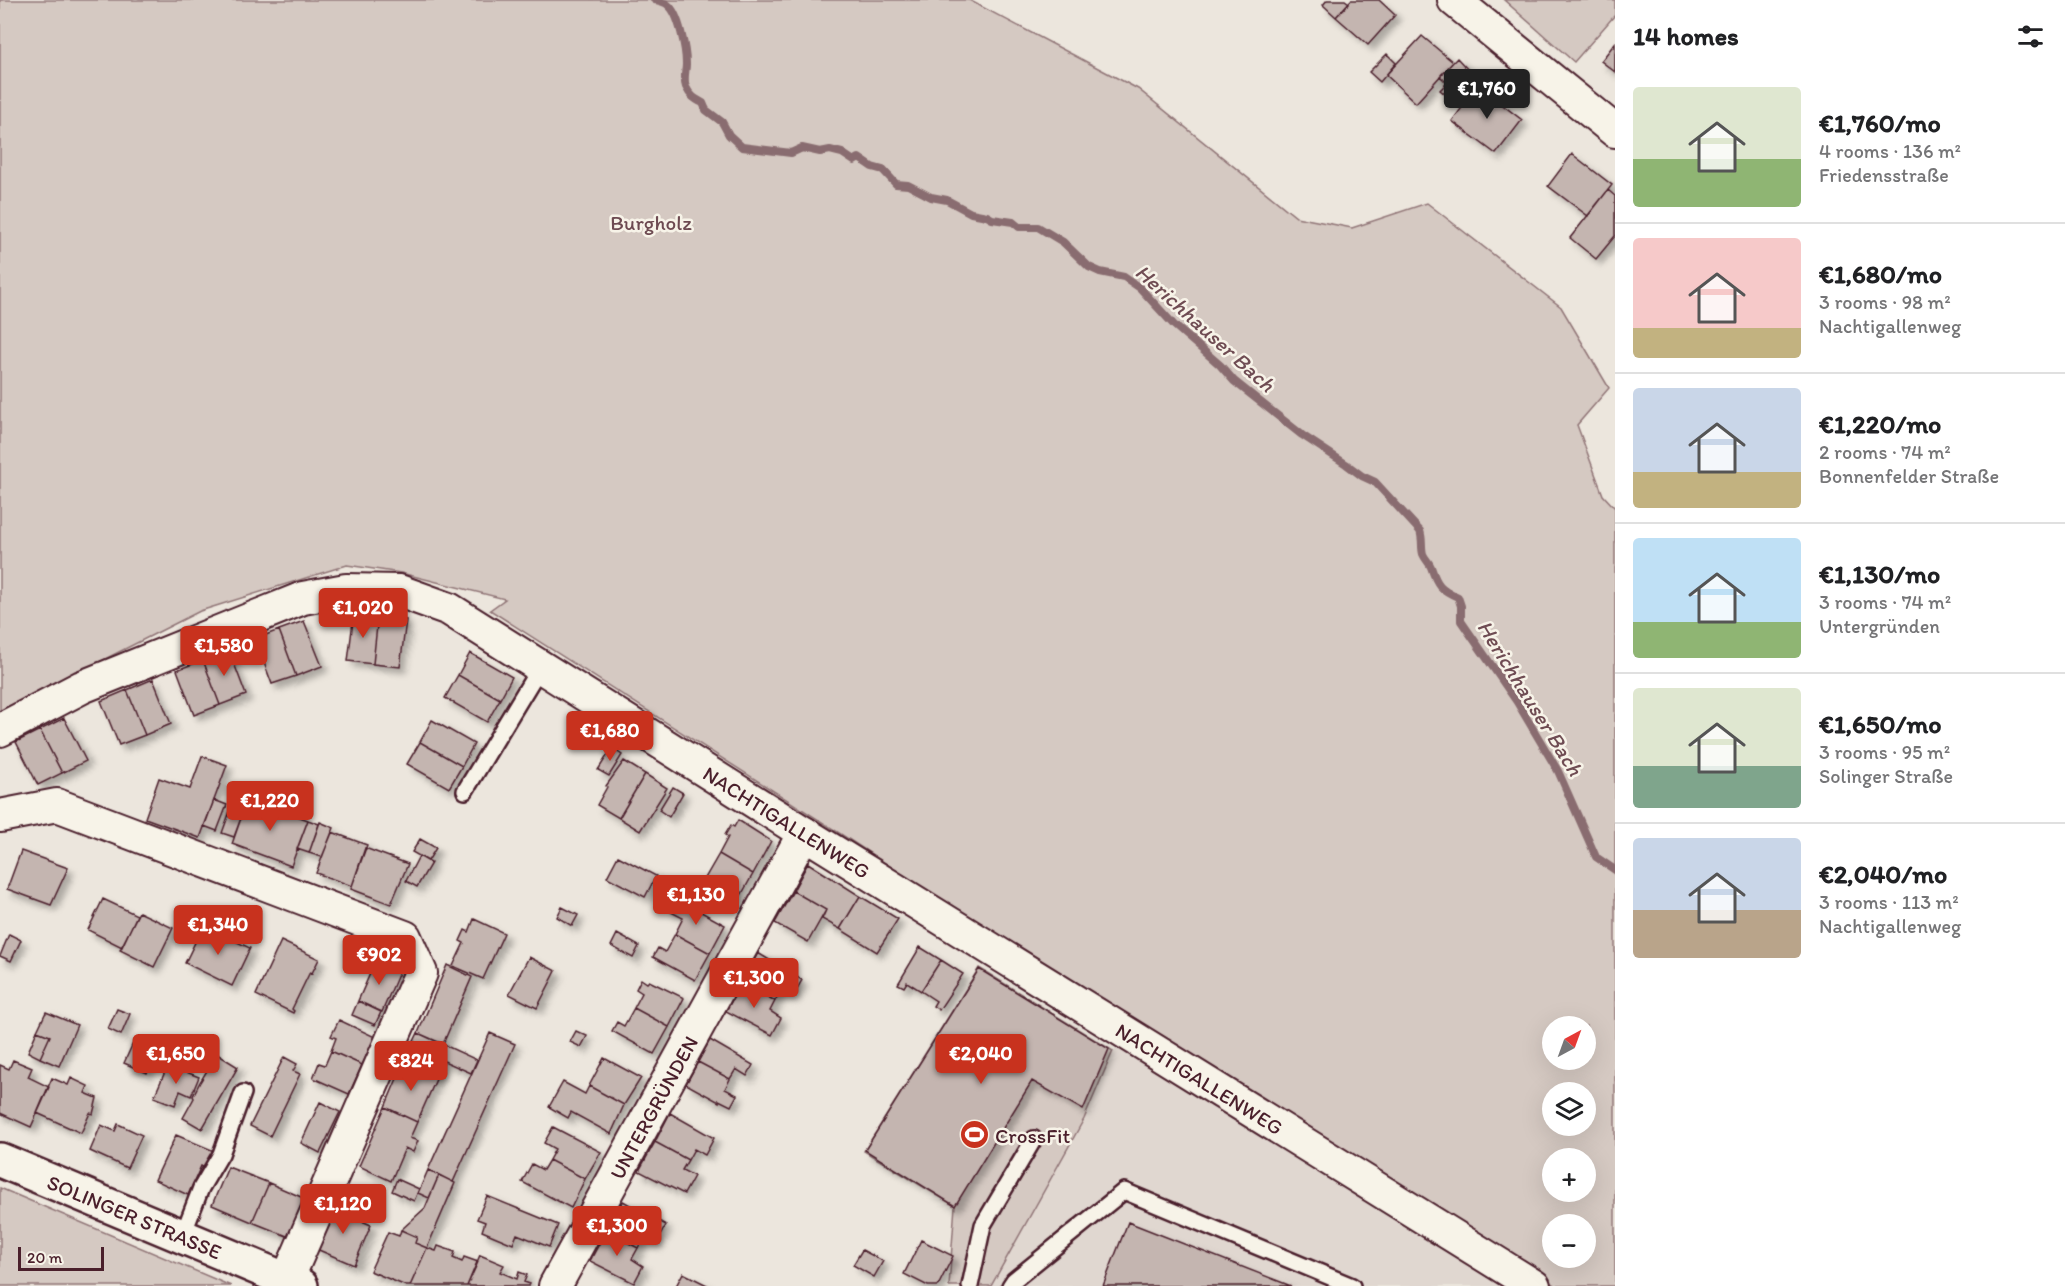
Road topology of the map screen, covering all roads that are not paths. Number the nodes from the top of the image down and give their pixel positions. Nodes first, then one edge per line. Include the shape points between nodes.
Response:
1 (1454, 0) edge
2 (1615, 131) edge
3 (540, 667) junction
4 (0, 730) edge
5 (465, 790) dead end
6 (0, 816) edge
7 (804, 833) junction
8 (243, 1094) dead end
9 (1034, 1139) dead end
10 (0, 1161) edge
11 (182, 1237) junction
12 (294, 1283) edge
13 (1012, 1283) edge
14 (555, 1286) edge
15 (970, 1286) edge
16 (1029, 1286) edge
17 (1352, 1286) edge
18 (1534, 1286) edge

1 - 2 street
3 - 4 street, NACHTIGALLENWEG via 449,609 399,591 346,590 303,598 206,636 82,687
3 - 5 lane
3 - 7 street, NACHTIGALLENWEG
6 - 12 street via 57,805 405,937 421,973
7 - 14 street, UNTERGRÜNDEN
7 - 18 street, NACHTIGALLENWEG
8 - 11 lane via 221,1154 201,1188
9 - 15 lane via 983,1225
10 - 11 main road, SOLINGER STRASSE
11 - 12 main road, SOLINGER STRASSE
13 - 16 lane
13 - 17 lane via 1124,1191

